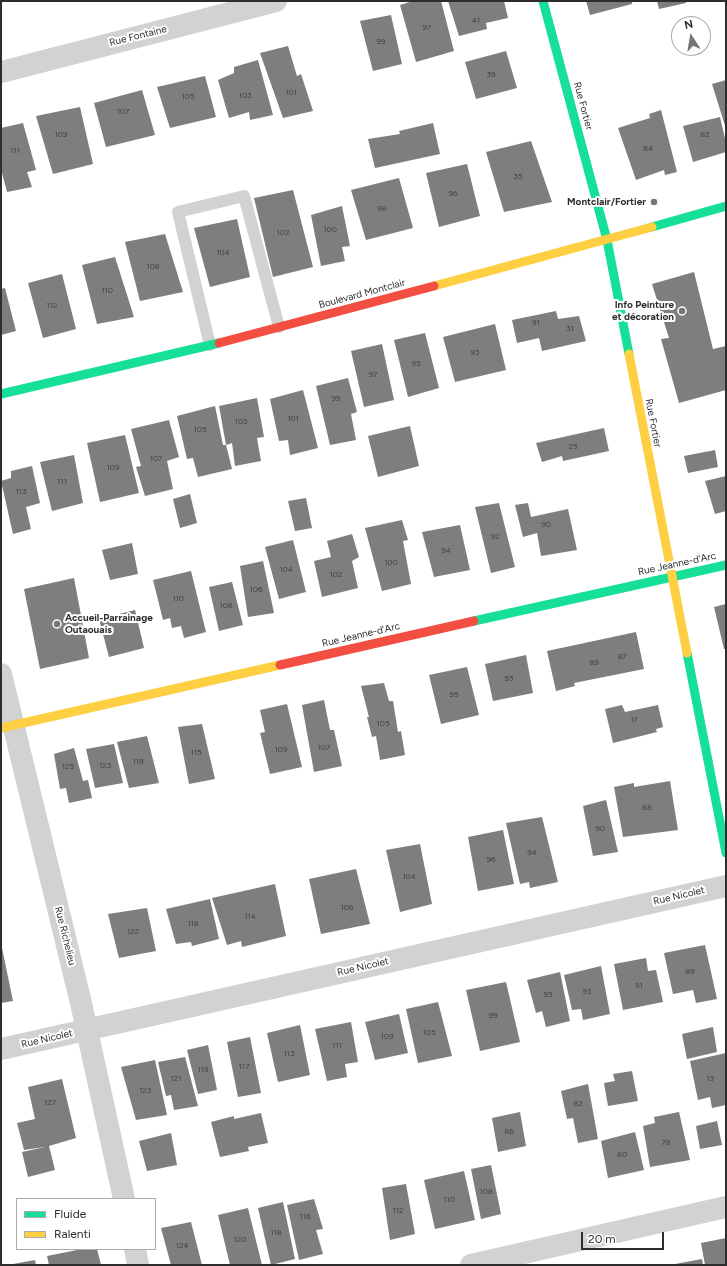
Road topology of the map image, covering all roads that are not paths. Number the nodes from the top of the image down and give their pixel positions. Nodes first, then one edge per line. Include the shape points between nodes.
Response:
1 (276, 1) edge
2 (543, 1) edge
3 (1, 72) edge
4 (726, 206) edge
5 (607, 240) junction
6 (279, 327) junction
7 (210, 345) junction
8 (1, 394) edge
9 (726, 565) edge
10 (672, 576) junction
11 (1, 674) edge
12 (7, 727) edge
13 (726, 852) edge
14 (726, 886) edge
15 (87, 1030) junction
16 (1, 1049) edge
17 (124, 1198) edge
18 (726, 1207) edge
19 (135, 1250) edge
20 (138, 1265) edge
21 (471, 1265) edge

1 - 3 street, Rue Fontaine
2 - 5 street, Rue Fortier
4 - 5 street, Boulevard Montclair
5 - 6 street, Boulevard Montclair
5 - 10 street, Rue Fortier
6 - 7 street, Boulevard Montclair
6 - 7 lane via 244,196 178,212
7 - 8 street, Boulevard Montclair
9 - 10 street, Rue Jeanne-d'Arc
10 - 12 street, Rue Jeanne-d'Arc
10 - 13 street, Rue Fortier
11 - 12 street, Rue Richelieu
12 - 15 street, Rue Richelieu
14 - 15 street, Rue Nicolet
15 - 16 street, Rue Nicolet
15 - 17 street, Rue Richelieu
18 - 21 street
19 - 20 street

